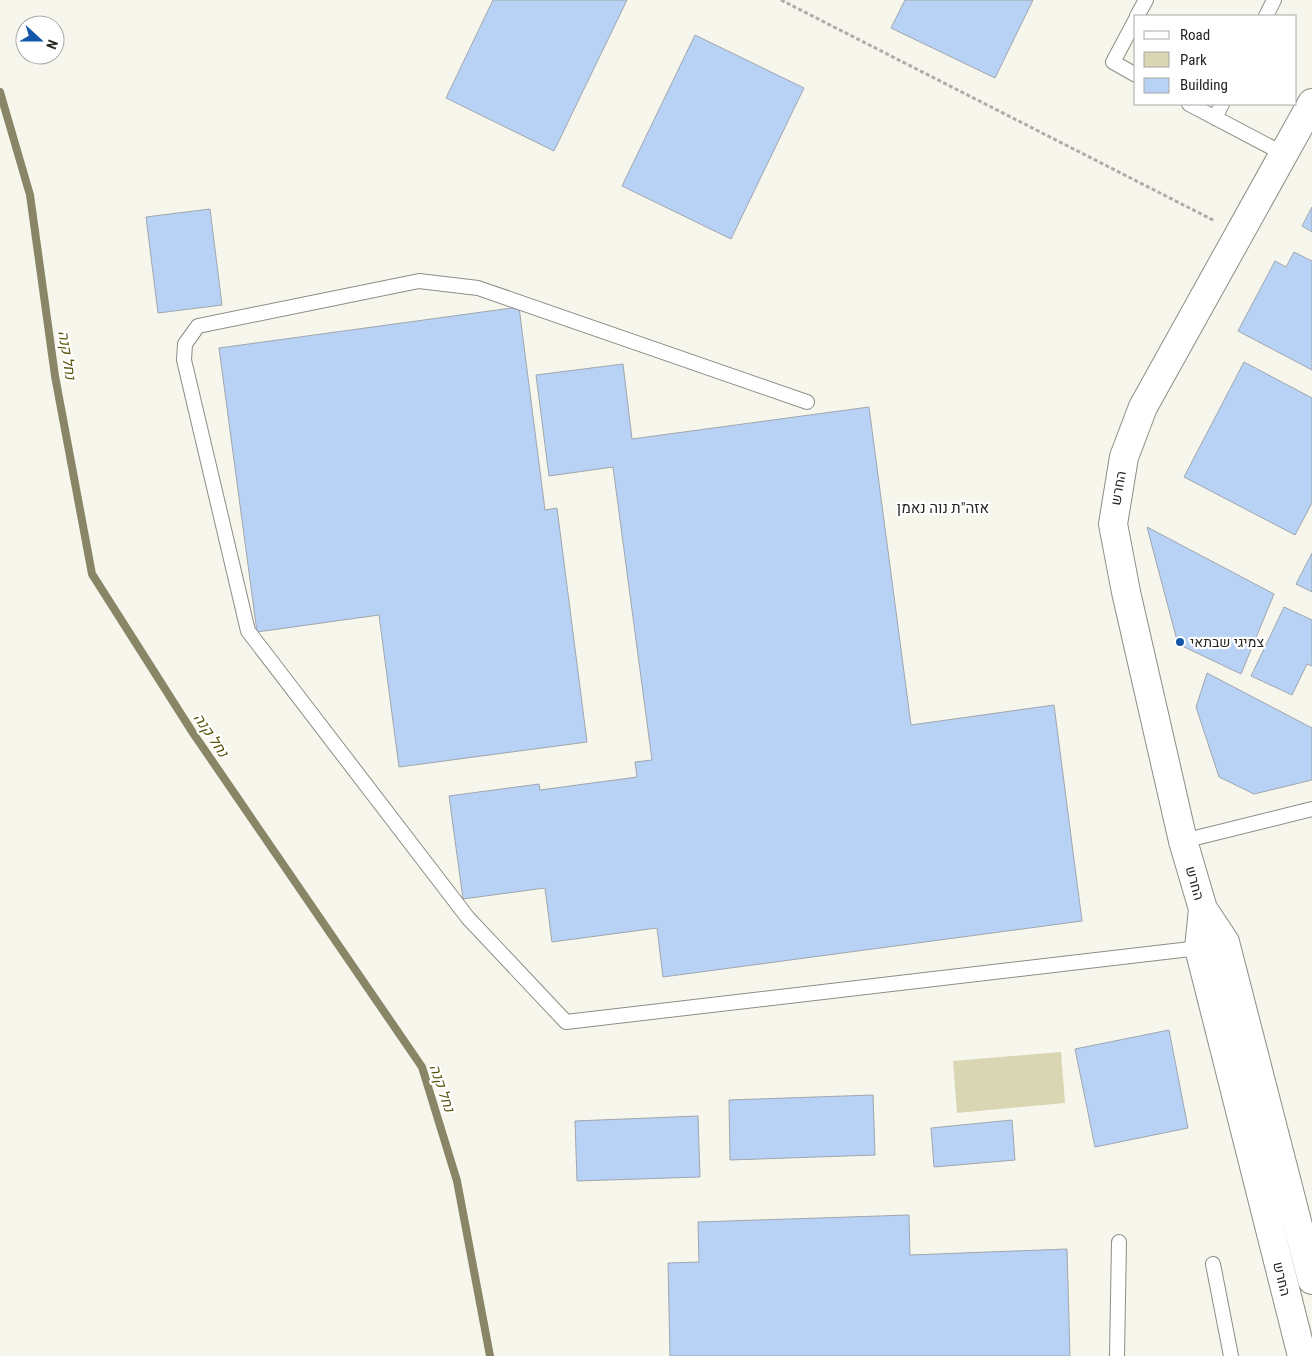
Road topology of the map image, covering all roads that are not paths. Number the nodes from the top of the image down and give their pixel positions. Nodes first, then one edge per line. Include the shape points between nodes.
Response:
1 (1146, 0) edge
2 (1274, 0) edge
3 (1138, 15) edge
4 (1266, 15) edge
5 (1134, 22) edge
6 (1134, 74) edge
7 (1312, 103) edge
8 (1191, 105) edge
9 (1222, 105) edge
10 (1215, 118) junction
11 (1284, 154) junction
12 (807, 402) dead end
13 (1312, 809) edge
14 (1183, 841) junction
15 (1203, 909) junction
16 (1199, 948) junction
17 (1119, 1242) dead end
18 (1213, 1264) dead end
19 (1312, 1280) edge
20 (1117, 1356) edge
21 (1231, 1356) edge
22 (1302, 1356) edge

1 - 3 lane
2 - 4 lane
5 - 6 lane via 1113,62
7 - 11 street, החרש
8 - 10 lane
9 - 10 lane
10 - 11 lane
11 - 14 street, החרש via 1143,406 1124,457 1113,524
12 - 16 lane via 478,288 419,281 198,326 185,344 184,360 248,631 468,918 566,1022
13 - 14 lane
14 - 15 street, החרש
15 - 16 street, החרש
15 - 19 street, החרש via 1225,942
16 - 22 street, החרש
17 - 20 lane
18 - 21 lane

